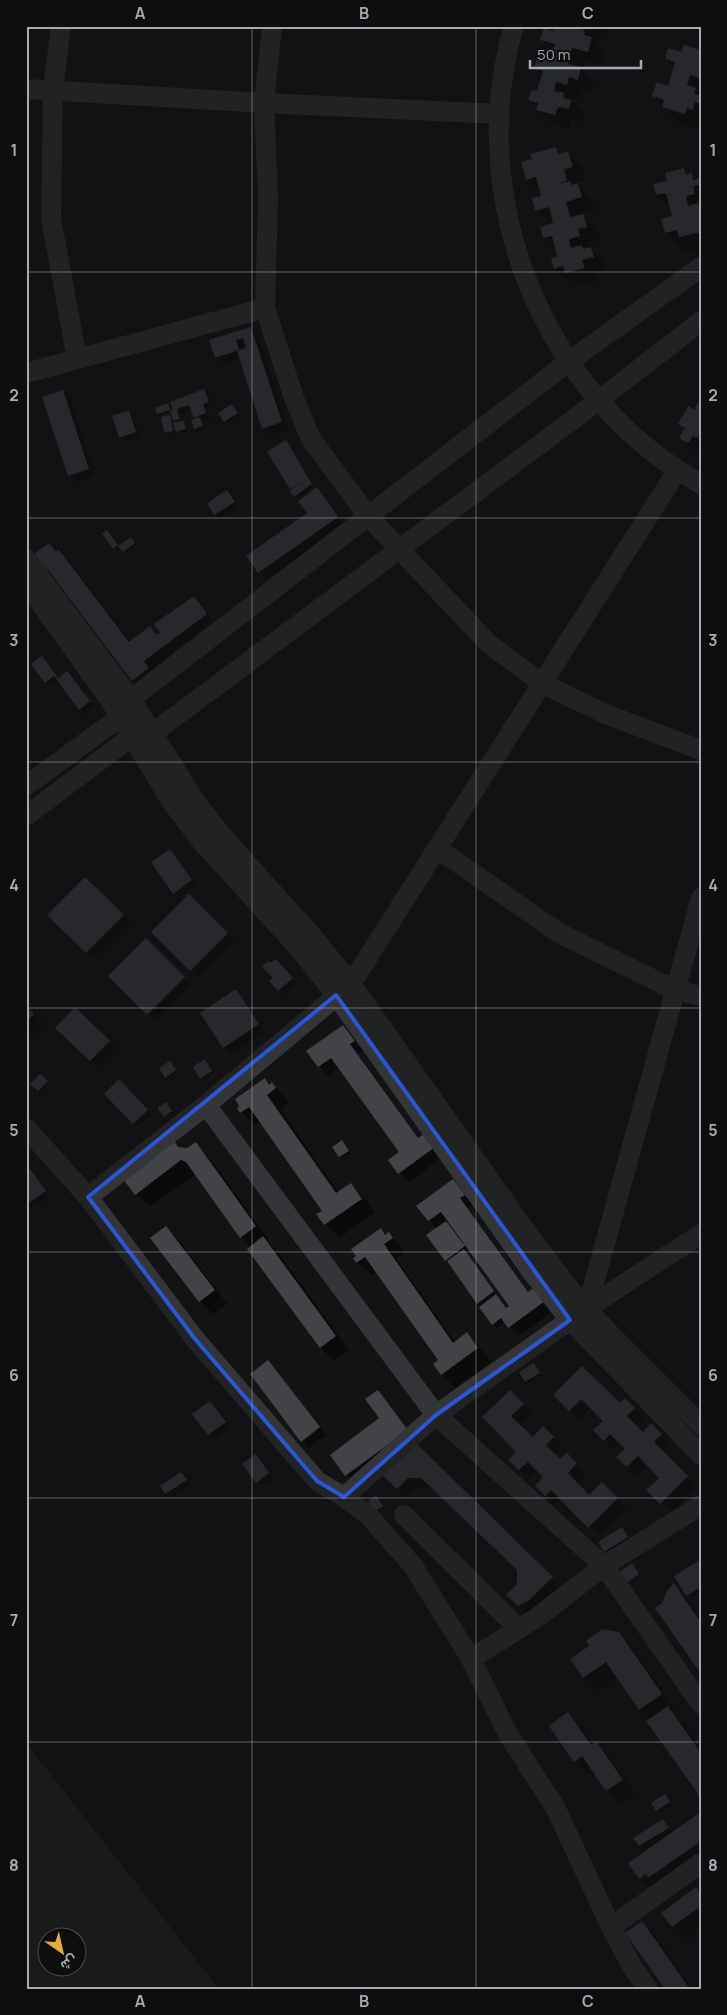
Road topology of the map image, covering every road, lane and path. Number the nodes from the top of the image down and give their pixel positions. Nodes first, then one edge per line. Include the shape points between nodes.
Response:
1 (61, 26) edge
2 (272, 26) edge
3 (514, 26) edge
4 (26, 89) edge
5 (53, 90) junction
6 (264, 103) junction
7 (499, 114) junction
8 (701, 267) edge
9 (265, 308) junction
10 (701, 321) edge
11 (77, 359) junction
12 (568, 362) junction
13 (26, 373) edge
14 (598, 401) junction
15 (677, 471) junction
16 (701, 484) edge
17 (368, 516) junction
18 (400, 547) junction
19 (26, 559) edge
20 (26, 583) edge
21 (543, 684) junction
22 (131, 699) junction
23 (120, 717) junction
24 (153, 733) junction
25 (132, 737) junction
26 (701, 750) edge
27 (26, 786) edge
28 (26, 816) edge
29 (438, 849) junction
30 (701, 898) edge
31 (343, 990) junction
32 (675, 990) junction
33 (701, 996) edge
34 (206, 1105) junction
35 (26, 1128) edge
36 (88, 1196) junction
37 (701, 1234) edge
38 (587, 1308) junction
39 (570, 1320) junction
40 (436, 1415) junction
41 (701, 1425) edge
42 (701, 1455) edge
43 (344, 1496) junction
44 (701, 1505) edge
45 (404, 1515) dead end
46 (604, 1566) junction
47 (519, 1629) junction
48 (471, 1660) junction
49 (701, 1704) edge
50 (701, 1863) edge
51 (611, 1927) junction
52 (648, 1989) edge

1 - 5 street
2 - 6 street
3 - 7 street via 507,49
4 - 5 street
5 - 6 street
5 - 11 street via 52,218
6 - 7 street
6 - 9 street via 268,198
7 - 12 street via 501,178 513,241 535,303
8 - 12 street
9 - 11 street
9 - 17 street via 311,439
10 - 14 street
11 - 13 street
12 - 14 street
12 - 17 street
14 - 15 street via 635,439
14 - 18 street
15 - 16 street
15 - 21 street
17 - 18 street
17 - 22 street
18 - 21 street via 489,644
18 - 24 street
19 - 22 street
20 - 23 street
21 - 26 street via 608,715
21 - 29 street
22 - 24 street
23 - 25 street
23 - 27 street
24 - 31 street via 197,804 313,937
25 - 28 street
25 - 31 street via 171,801 202,842 297,946
29 - 31 street
29 - 32 street via 559,933
30 - 32 street
31 - 34 street
31 - 38 street
31 - 39 street via 532,1272
32 - 33 street
32 - 38 street
34 - 36 street
34 - 40 street
35 - 36 street
36 - 43 street via 208,1354 317,1481
37 - 38 street
38 - 39 street
38 - 41 street
39 - 40 street
39 - 42 street
40 - 43 street
40 - 46 street
43 - 48 street via 369,1516 413,1566
44 - 46 street
45 - 47 street
46 - 47 street
46 - 49 street
47 - 48 street
48 - 51 street via 508,1734 556,1808
50 - 51 street
51 - 52 street

